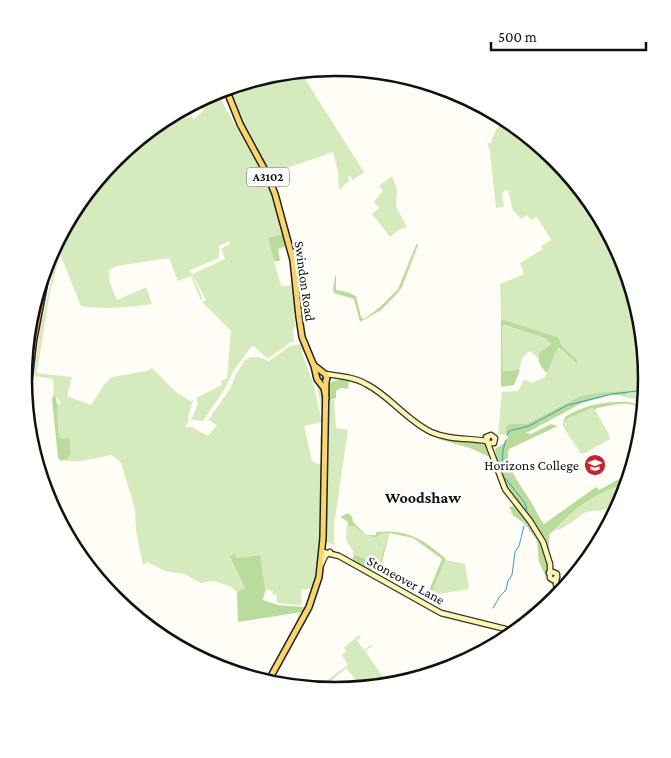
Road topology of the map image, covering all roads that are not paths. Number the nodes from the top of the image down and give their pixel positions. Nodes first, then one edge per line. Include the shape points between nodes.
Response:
1 (229, 96) edge
2 (314, 366) junction
3 (317, 376) junction
4 (325, 376) junction
5 (320, 382) junction
6 (326, 398) junction
7 (323, 552) junction
8 (330, 552) junction
9 (321, 565) junction
10 (556, 586) edge
11 (506, 629) edge
12 (272, 675) edge

1 - 2 main road, Swindon Road / A3102 via 275,194 293,260 302,337
2 - 3 main road, Swindon Road / A3102
2 - 4 main road
3 - 4 main road
3 - 5 main road, Swindon Road
4 - 5 main road
4 - 6 main road
4 - 10 street via 357,380 370,386 432,432 454,439 489,441 503,485 539,535 551,571 549,577 555,580
5 - 6 main road
6 - 7 main road
7 - 8 street, Stoneover Lane
7 - 9 main road
8 - 9 street
8 - 11 street, Stoneover Lane via 441,613
9 - 12 main road via 309,607

